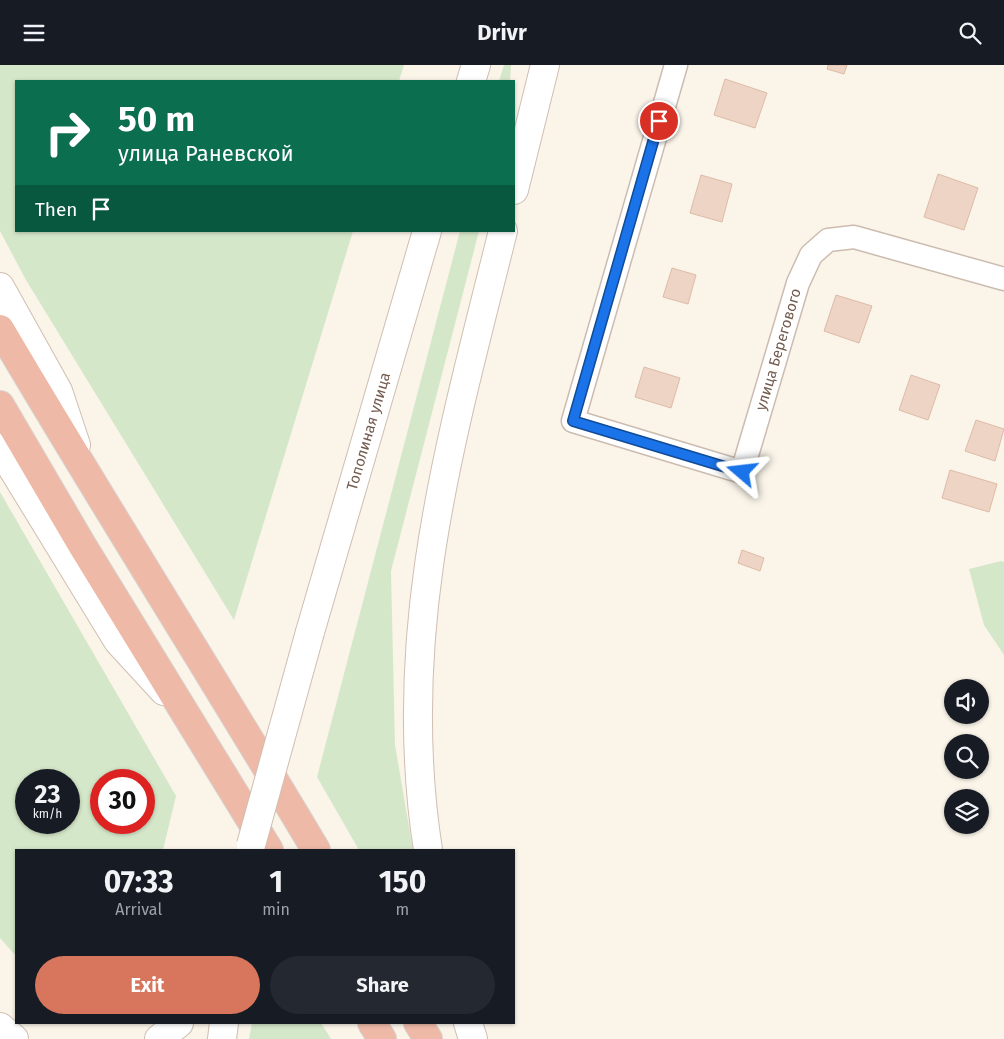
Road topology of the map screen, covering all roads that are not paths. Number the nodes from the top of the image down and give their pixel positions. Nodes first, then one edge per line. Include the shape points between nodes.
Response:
1 (476, 65) edge
2 (545, 65) edge
3 (676, 65) edge
4 (471, 80) edge
5 (515, 186) edge
6 (427, 232) edge
7 (503, 232) edge
8 (1004, 279) edge
9 (0, 287) edge
10 (0, 329) edge
11 (0, 405) edge
12 (0, 449) edge
13 (87, 477) junction
14 (188, 718) junction
15 (255, 849) edge
16 (315, 849) edge
17 (428, 849) edge
18 (178, 1024) edge
19 (224, 1024) edge
20 (364, 1024) edge
21 (373, 1024) edge
22 (419, 1024) edge
23 (468, 1024) edge
24 (0, 1027) edge
25 (14, 1039) edge
26 (159, 1039) edge
27 (222, 1039) edge
28 (369, 1039) edge
29 (382, 1039) edge
30 (428, 1039) edge
31 (473, 1039) edge

1 - 4 main road
2 - 5 main road
3 - 8 street, улица Берегового via 573,421 742,472 798,283 811,255 828,240 854,237
6 - 15 main road, Тополиная улица, bridge via 310,632
7 - 17 main road via 452,437 427,565 417,671 420,802
9 - 13 main road via 58,391
10 - 13 highway
11 - 14 highway
12 - 14 main road via 118,641
13 - 16 highway
14 - 15 highway
18 - 26 main road
19 - 27 main road
20 - 28 main road
21 - 29 highway
22 - 30 highway
23 - 31 main road
24 - 25 main road

